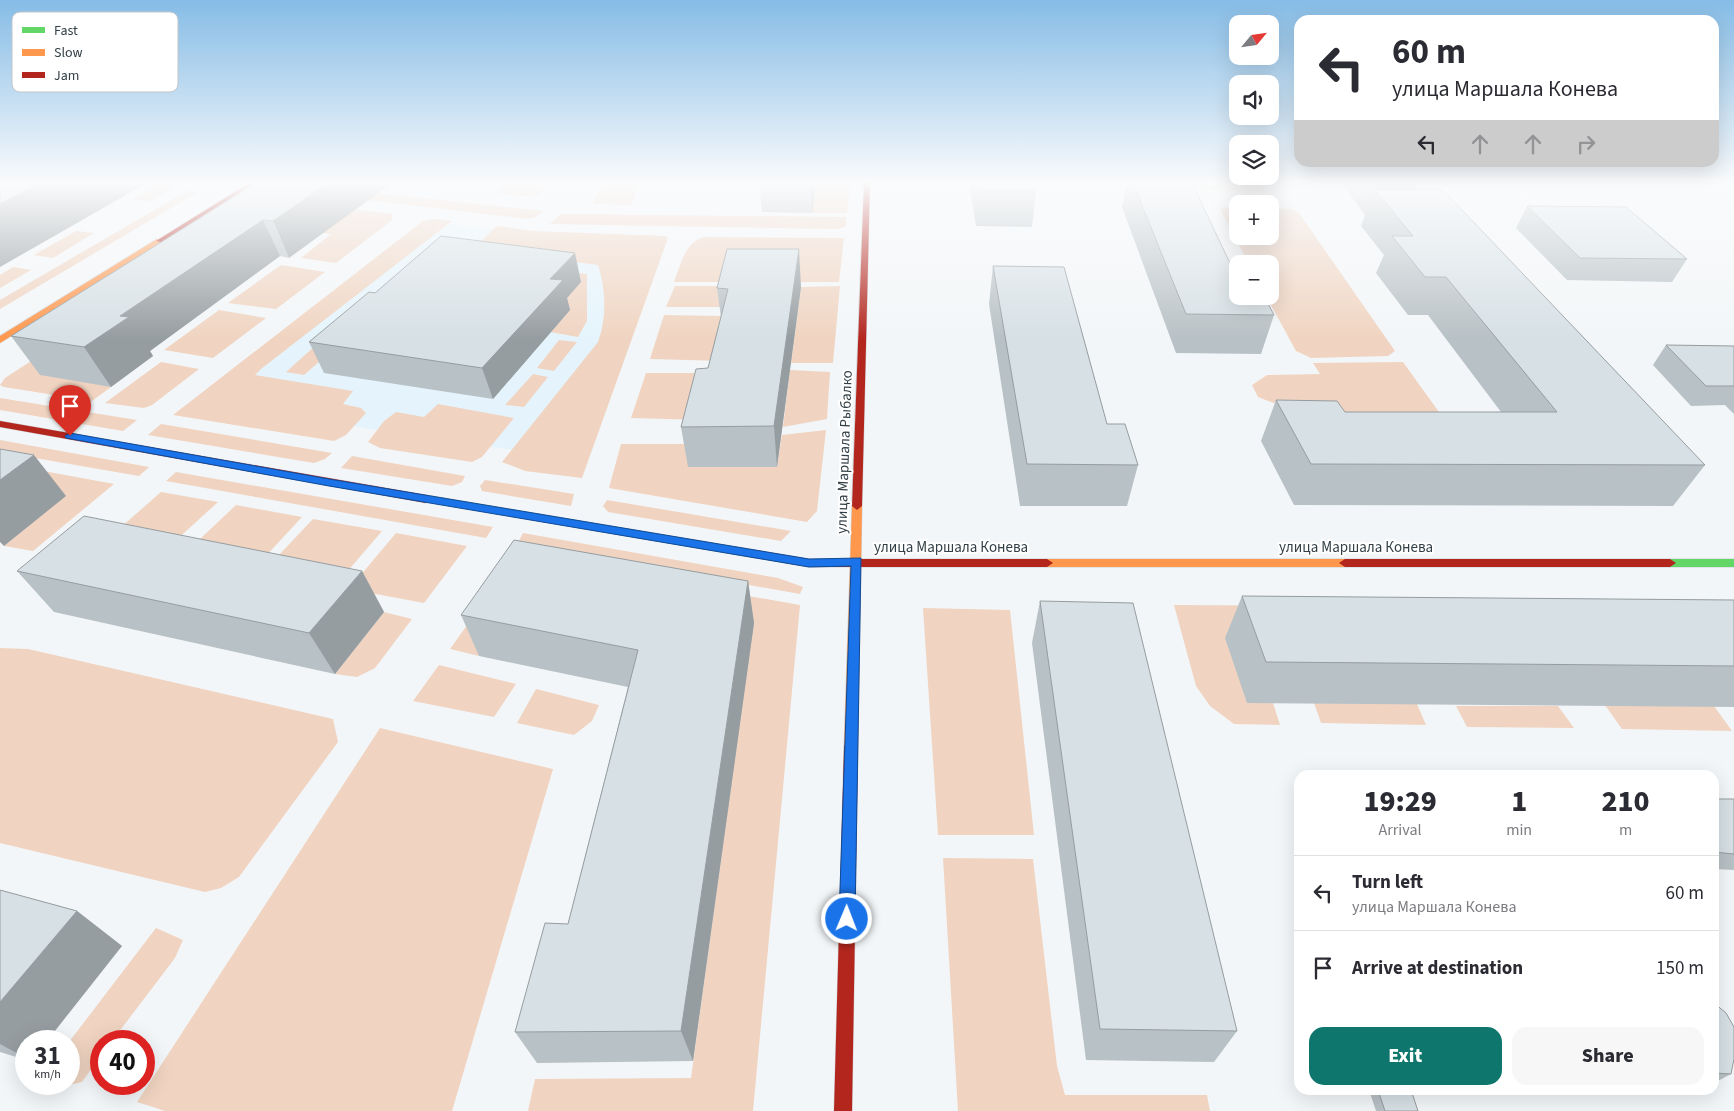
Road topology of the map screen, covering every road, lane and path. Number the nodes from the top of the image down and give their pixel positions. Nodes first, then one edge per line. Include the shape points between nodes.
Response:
1 (170, 235) edge
2 (865, 235) edge
3 (0, 340) edge
4 (0, 424) edge
5 (856, 561) junction
6 (1734, 563) edge
7 (843, 1111) edge

1 - 3 street
2 - 5 street, улица Маршала Рыбалко
4 - 5 street, улица Маршала Конева via 809,563
5 - 6 street, улица Маршала Конева
5 - 7 street, улица Маршала Рыбалко

